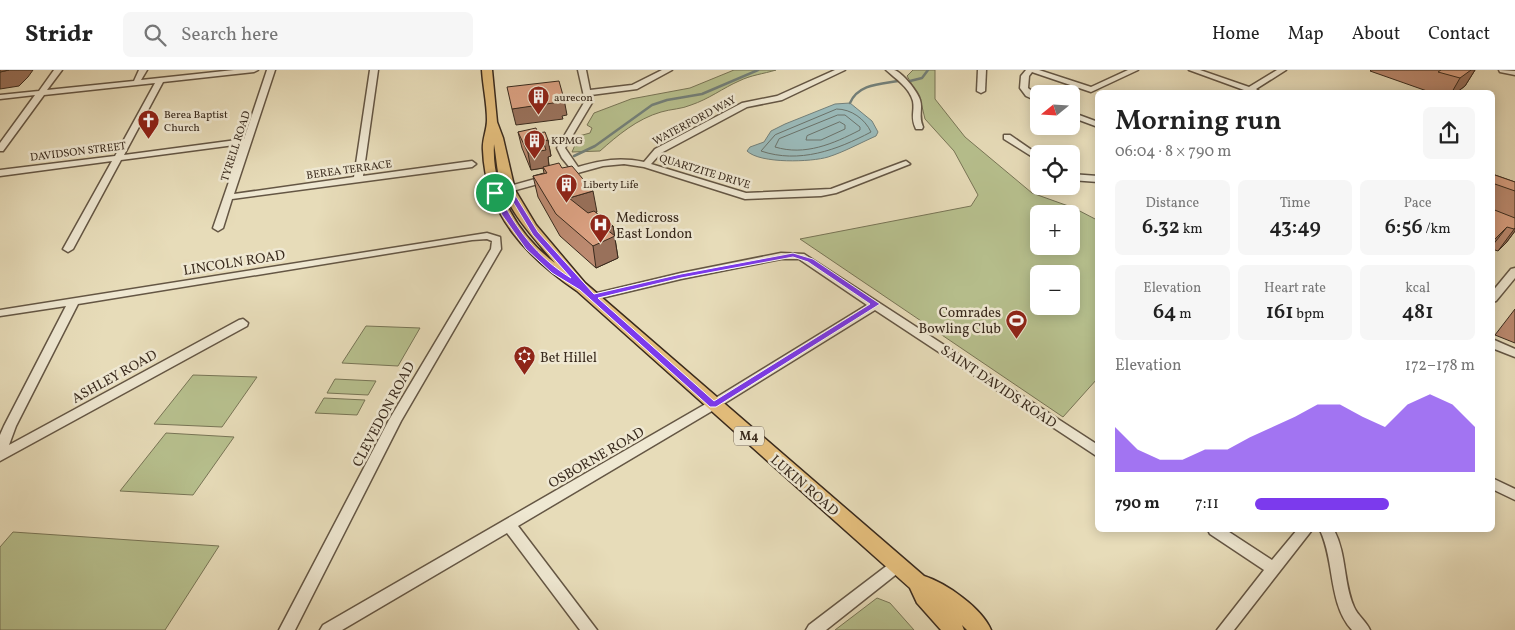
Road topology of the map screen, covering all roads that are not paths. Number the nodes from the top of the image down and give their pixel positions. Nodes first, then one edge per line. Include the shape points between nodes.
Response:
1 (58, 70) edge
2 (143, 70) edge
3 (254, 70) edge
4 (271, 70) edge
5 (374, 70) edge
6 (486, 70) edge
7 (582, 70) edge
8 (668, 70) edge
9 (841, 70) edge
10 (890, 70) edge
11 (982, 70) edge
12 (1031, 70) edge
13 (1134, 70) edge
14 (1193, 70) edge
15 (1282, 70) edge
16 (1503, 70) edge
17 (1515, 73) edge
18 (160, 80) junction
19 (136, 83) junction
20 (1244, 90) edge
21 (1249, 90) edge
22 (981, 91) dead end
23 (40, 93) junction
24 (588, 93) junction
25 (1030, 95) edge
26 (0, 97) edge
27 (1080, 118) edge
28 (492, 122) junction
29 (1095, 124) edge
30 (919, 127) dead end
31 (1007, 137) dead end
32 (248, 141) junction
33 (0, 149) edge
34 (1030, 152) edge
35 (120, 157) junction
36 (472, 164) dead end
37 (906, 164) dead end
38 (644, 165) junction
39 (577, 171) junction
40 (0, 173) edge
41 (1080, 178) edge
42 (358, 179) junction
43 (1095, 180) edge
44 (509, 190) junction
45 (495, 193) junction
46 (230, 197) junction
47 (218, 228) dead end
48 (472, 237) joint
49 (68, 249) dead end
50 (1515, 271) edge
51 (587, 293) junction
52 (1495, 295) edge
53 (74, 301) junction
54 (876, 304) junction
55 (0, 313) edge
56 (243, 323) dead end
57 (1495, 344) edge
58 (1515, 353) edge
59 (713, 405) junction
60 (1095, 450) edge
61 (0, 451) edge
62 (0, 456) edge
63 (1495, 485) edge
64 (1515, 495) edge
65 (509, 525) junction
66 (1218, 532) edge
67 (1302, 532) edge
68 (1328, 532) edge
69 (898, 565) junction
70 (1274, 569) junction
71 (917, 582) junction
72 (287, 630) edge
73 (328, 630) edge
74 (589, 630) edge
75 (814, 630) edge
76 (954, 630) edge
77 (981, 630) edge
78 (1225, 630) edge
79 (1362, 630) edge

1 - 23 street
2 - 19 street
3 - 18 street
4 - 32 street, TYRELL ROAD
5 - 42 street
6 - 28 main road, M4
7 - 24 street
8 - 24 street via 634,87
9 - 38 street, WATERFORD WAY via 779,98 740,108 658,151
10 - 30 street via 902,79 917,103 914,109
11 - 22 street
12 - 13 street via 1091,90
12 - 25 street via 1025,76 1024,88
14 - 20 street
15 - 21 street
16 - 17 street
18 - 19 street
18 - 35 street
19 - 23 street
23 - 26 street
23 - 33 street
24 - 39 street via 587,105 561,148
27 - 29 street
28 - 44 main road, M4 via 498,134
28 - 45 main road, M4 via 488,149
31 - 34 street
32 - 35 street, DAVIDSON STREET
32 - 46 street, TYRELL ROAD
35 - 40 street, DAVIDSON STREET
35 - 49 street
36 - 42 street, BEREA TERRACE
37 - 38 street, QUARTZITE DRIVE via 831,192 754,197
38 - 39 street, QUARTZITE DRIVE via 596,166
39 - 44 street, QUARTZITE DRIVE
41 - 43 street
42 - 46 street, BEREA TERRACE
44 - 45 street, QUARTZITE DRIVE
44 - 51 main road, LUKIN ROAD / M4 via 535,234
45 - 51 main road, LUKIN ROAD / M4 via 529,247 554,271
46 - 47 street, TYRELL ROAD
48 - 53 street, LINCOLN ROAD
48 - 72 street, CLEVEDON ROAD via 493,237 497,239 496,249 395,420
50 - 52 street
51 - 54 street, SAINT DAVIDS ROAD via 793,255 810,261
51 - 59 main road, LUKIN ROAD / M4
53 - 55 street, LINCOLN ROAD
53 - 61 street
54 - 59 street, OSBORNE ROAD
54 - 60 street, SAINT DAVIDS ROAD
56 - 62 street, ASHLEY ROAD
57 - 58 street
59 - 65 street, OSBORNE ROAD
59 - 69 main road, LUKIN ROAD / M4
63 - 64 street
65 - 73 street, OSBORNE ROAD
65 - 74 street
66 - 70 street
67 - 70 street
68 - 79 street via 1335,549 1348,615
69 - 71 main road, LUKIN ROAD / M4
69 - 75 street
70 - 78 street
71 - 76 main road, LUKIN ROAD / M4 via 924,597
71 - 77 main road, LUKIN ROAD / M4 via 930,585

